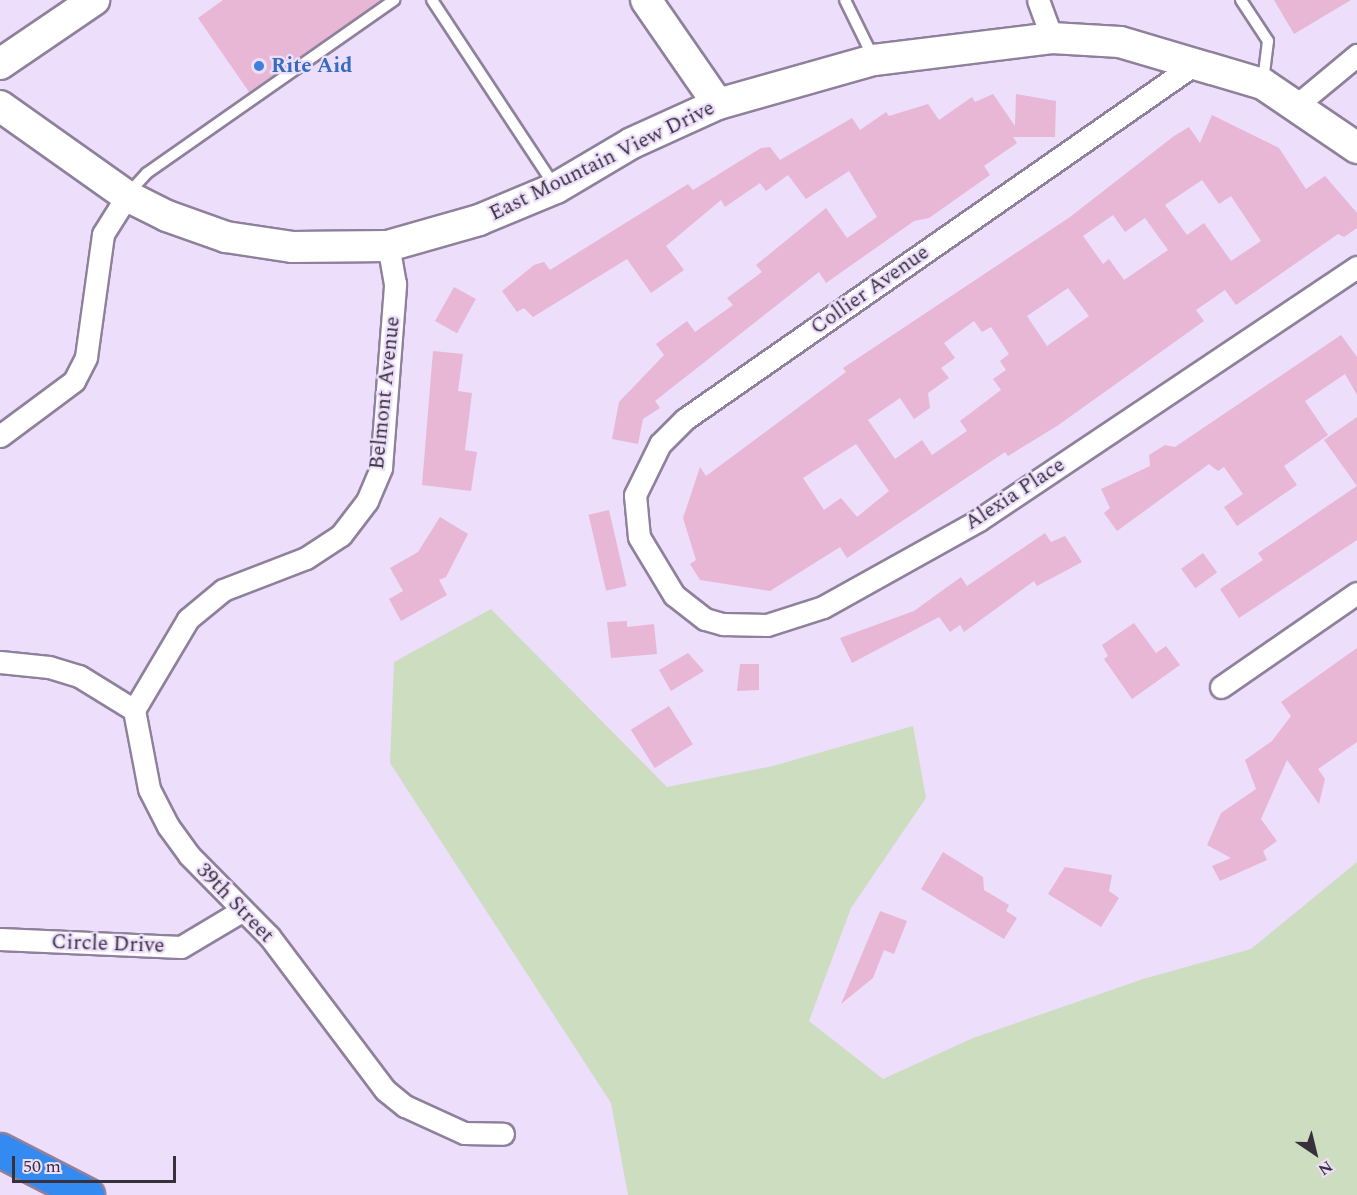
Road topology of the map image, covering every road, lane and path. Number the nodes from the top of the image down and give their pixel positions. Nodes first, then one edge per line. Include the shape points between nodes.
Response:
1 (93, 0) edge
2 (394, 0) edge
3 (432, 0) edge
4 (646, 0) edge
5 (845, 0) edge
6 (1038, 0) edge
7 (1241, 0) edge
8 (1052, 38) junction
9 (1357, 55) edge
10 (874, 60) junction
11 (1199, 61) junction
12 (0, 64) edge
13 (1263, 84) junction
14 (718, 104) junction
15 (1299, 104) junction
16 (0, 106) edge
17 (1357, 148) edge
18 (556, 188) junction
19 (127, 196) junction
20 (388, 246) junction
21 (1357, 267) edge
22 (0, 436) edge
23 (659, 573) joint
24 (1357, 593) edge
25 (0, 662) edge
26 (1221, 687) dead end
27 (134, 710) junction
28 (243, 910) junction
29 (0, 939) edge
30 (503, 1134) dead end
31 (0, 1150) edge
32 (87, 1195) edge

1 - 12 street
2 - 19 lane via 147,173
3 - 18 lane
4 - 14 street
5 - 10 lane
6 - 8 street
7 - 13 lane via 1268,41
8 - 10 street, East Mountain View Drive
8 - 11 street, East Mountain View Drive via 1120,42
9 - 15 street
10 - 14 street, East Mountain View Drive
11 - 13 street, East Mountain View Drive
11 - 23 street, Collier Avenue via 685,419 660,444 635,495 639,537
13 - 15 street, East Mountain View Drive
14 - 18 street, East Mountain View Drive via 632,143
15 - 17 street, East Mountain View Drive
16 - 19 street, East Mountain View Drive
18 - 20 street, East Mountain View Drive via 479,220
19 - 20 street, East Mountain View Drive via 226,237 293,247
19 - 22 street via 103,234 86,357 74,381
20 - 27 street, Belmont Avenue via 395,284 381,468 367,501 341,535 306,558 223,590 188,619
21 - 23 street, Alexia Place via 979,520 823,607 766,625 723,624 705,619 674,595
24 - 26 street
25 - 27 street via 49,667 79,676
27 - 28 street, 39th Street via 149,789 168,826
28 - 29 street, Circle Drive via 181,947
28 - 30 street, 39th Street via 269,936 385,1090 405,1106 464,1133
31 - 32 highway

